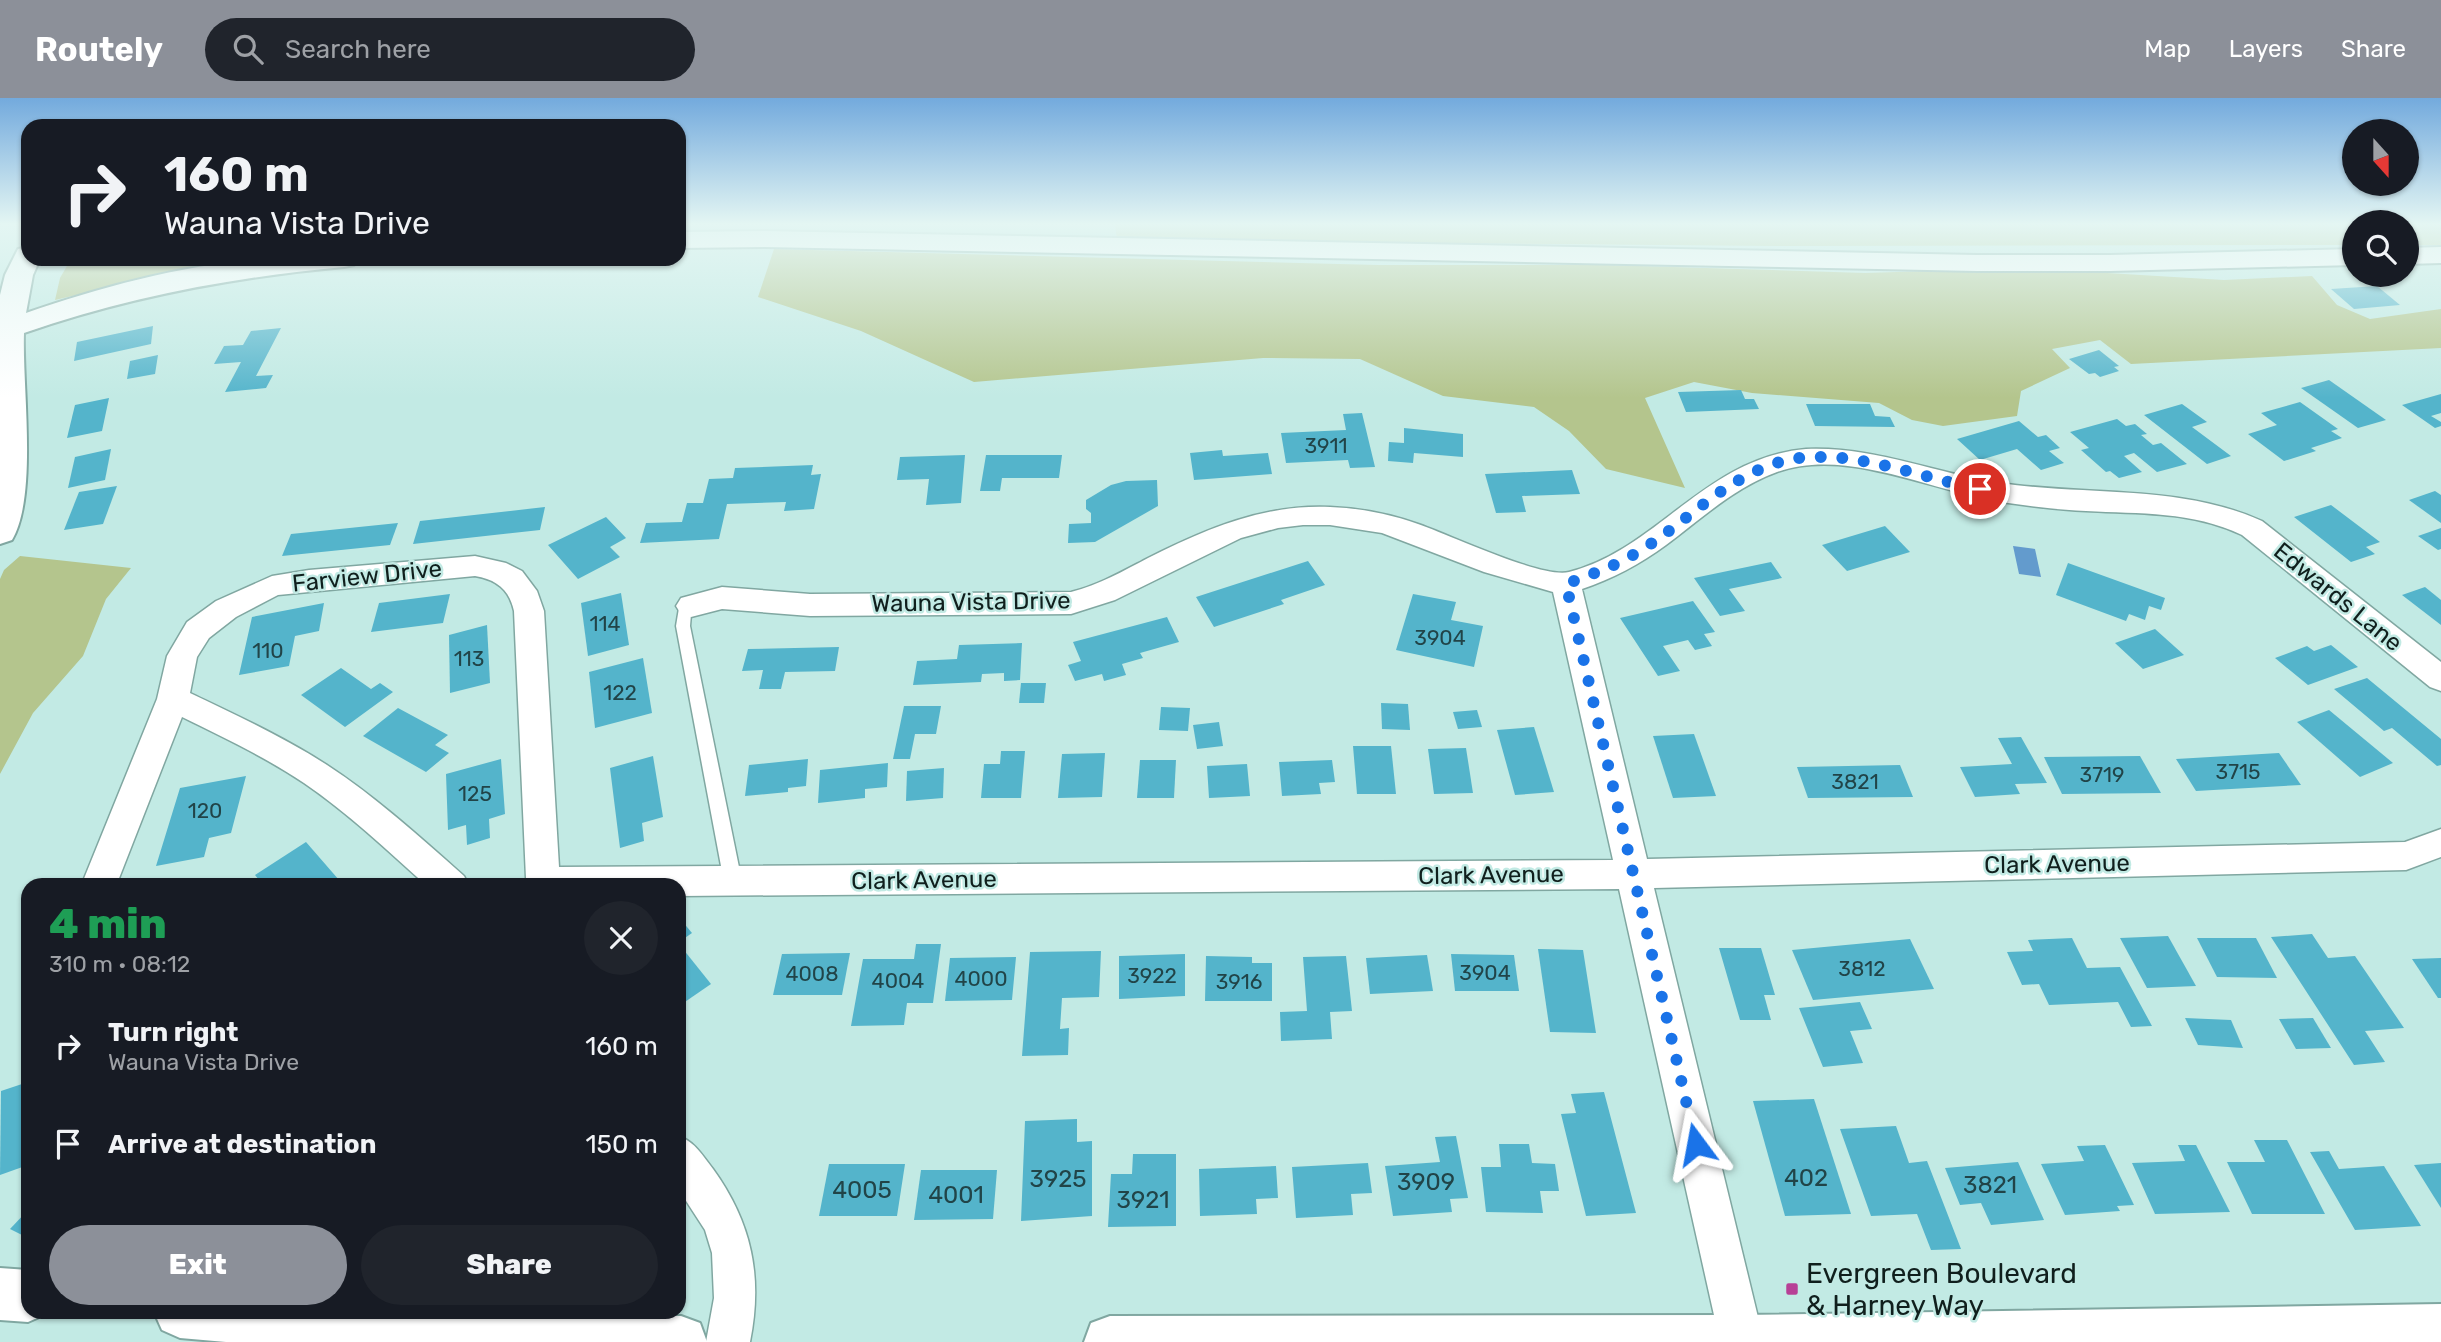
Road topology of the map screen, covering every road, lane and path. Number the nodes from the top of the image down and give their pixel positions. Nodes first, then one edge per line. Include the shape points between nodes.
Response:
1 (15, 282) edge
2 (166, 282) edge
3 (3, 331) edge
4 (0, 531) edge
5 (1566, 584) junction
6 (691, 606) joint
7 (2441, 679) edge
8 (173, 699) junction
9 (2441, 844) edge
10 (1634, 874) junction
11 (101, 878) edge
12 (443, 878) edge
13 (541, 878) edge
14 (686, 882) edge
15 (733, 882) junction
16 (686, 1167) edge
17 (0, 1294) edge
18 (21, 1296) edge
19 (282, 1319) edge
20 (2441, 1330) edge
21 (681, 1342) edge
22 (728, 1342) edge
23 (1110, 1342) edge
24 (1742, 1342) edge

1 - 3 street
2 - 3 street
3 - 4 street via 11,439
5 - 6 street, Wauna Vista Drive via 1520,575 1385,524 1288,516 1234,528 1097,597 1071,603 810,605 722,598
5 - 7 street, Edwards Lane via 1607,569 1644,548 1748,474 1813,457 1868,463 2000,492 2089,502 2172,503 2232,517 2252,528
5 - 10 street
6 - 15 lane via 684,612 683,626
8 - 11 street, Farview Drive
8 - 12 street via 243,732 315,775
8 - 13 street, Farview Drive via 181,656 198,629 226,608 272,586 475,566 496,569 526,594 529,611
9 - 10 street, Clark Avenue via 2406,856
10 - 15 street, Clark Avenue
10 - 24 street
14 - 15 street, Clark Avenue
16 - 22 street via 724,1224 734,1269 736,1309
17 - 18 street
19 - 21 street via 526,1341
20 - 24 street
23 - 24 street

